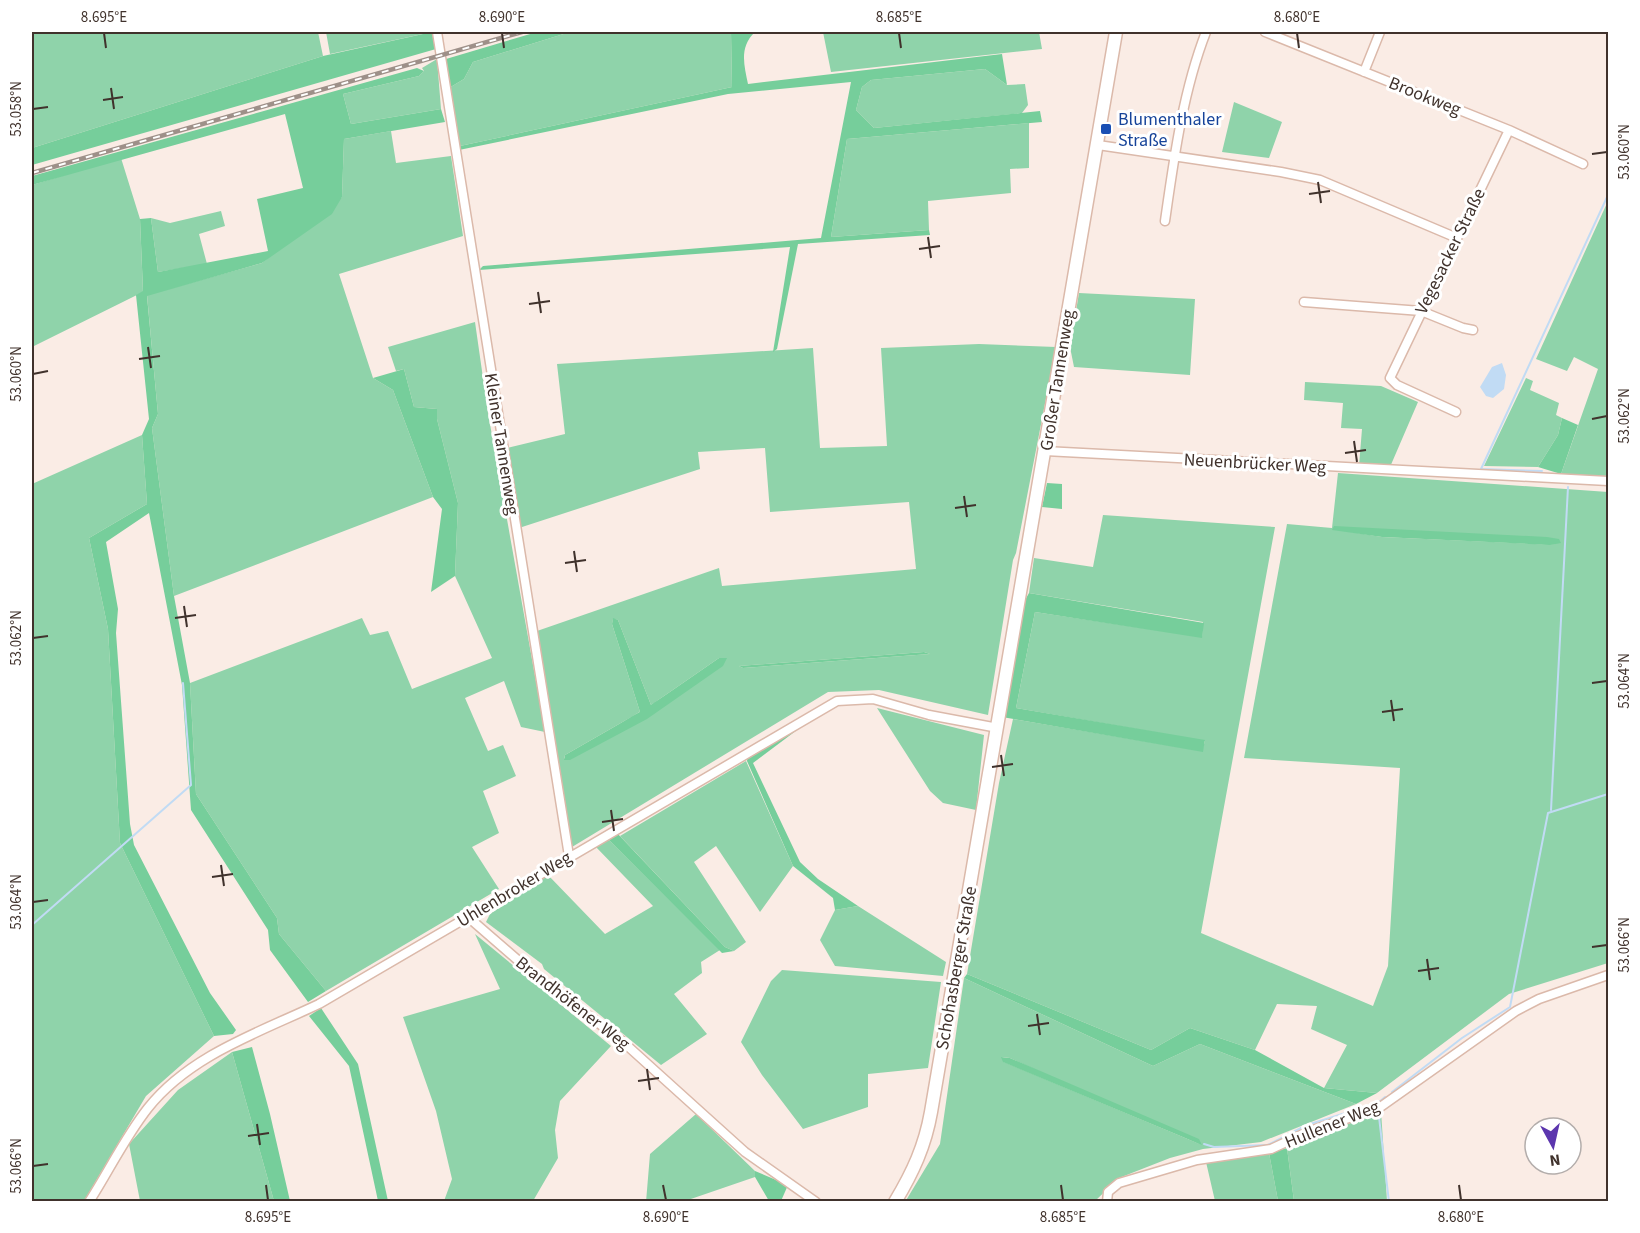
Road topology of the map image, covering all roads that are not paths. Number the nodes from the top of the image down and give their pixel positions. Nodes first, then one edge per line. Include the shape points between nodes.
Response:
1 (437, 32) edge
2 (1116, 32) edge
3 (1206, 32) edge
4 (1265, 32) edge
5 (1380, 32) edge
6 (1364, 72) junction
7 (1509, 130) junction
8 (1098, 145) junction
9 (1176, 158) junction
10 (1583, 164) dead end
11 (1165, 220) dead end
12 (1457, 238) junction
13 (1304, 302) dead end
14 (1421, 310) junction
15 (1473, 330) dead end
16 (1456, 412) dead end
17 (1045, 451) junction
18 (1608, 481) edge
19 (998, 728) junction
20 (569, 856) junction
21 (468, 918) junction
22 (1608, 975) edge
23 (89, 1202) edge
24 (816, 1202) edge
25 (895, 1202) edge
26 (1107, 1202) edge

1 - 20 street, Kleiner Tannenweg
2 - 8 street, Großer Tannenweg
3 - 9 street via 1195,61
4 - 6 street, Brookweg
5 - 6 street
6 - 7 street, Brookweg
7 - 10 street, Brookweg
7 - 12 street, Vegesacker Straße
8 - 9 street
8 - 17 street, Großer Tannenweg
9 - 11 street
9 - 12 street via 1320,180
12 - 14 street, Vegesacker Straße
13 - 14 street
14 - 15 street
14 - 16 street, Vegesacker Straße via 1390,378 1397,385
17 - 18 street, Neuenbrücker Weg
17 - 19 street, Großer Tannenweg
19 - 20 street, Uhlenbroker Weg via 873,699 837,701
19 - 25 street, Schohasberger Straße via 926,1142
20 - 21 street, Uhlenbroker Weg
21 - 23 street, Uhlenbroker Weg via 319,1004 243,1039 179,1078 148,1108
21 - 24 street, Brandhöfener Weg via 622,1041 745,1152
22 - 26 street, Hullener Weg via 1516,1011 1379,1108 1260,1152 1197,1160 1119,1183 1108,1192

